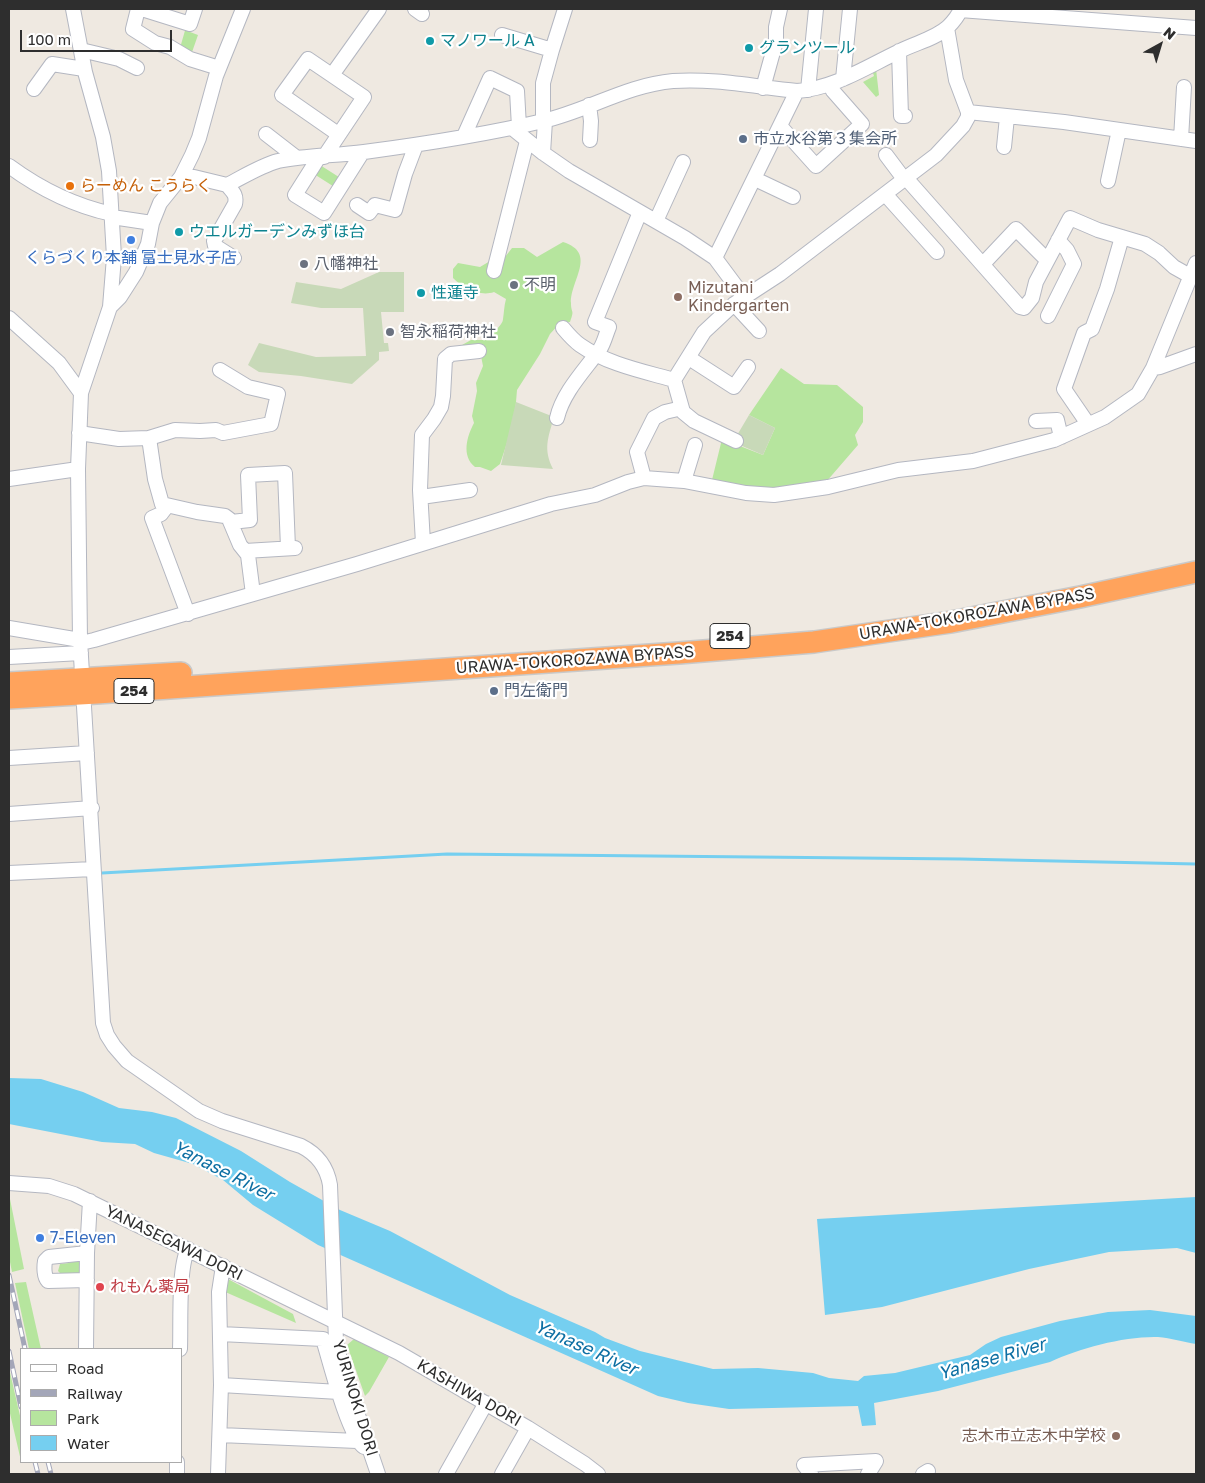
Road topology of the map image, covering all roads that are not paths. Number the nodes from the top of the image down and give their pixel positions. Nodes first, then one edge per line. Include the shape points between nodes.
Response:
1 (73, 9) edge
2 (140, 9) edge
3 (195, 9) edge
4 (241, 9) edge
5 (380, 9) edge
6 (566, 9) edge
7 (780, 9) edge
8 (816, 9) edge
9 (850, 9) edge
10 (961, 10) edge
11 (947, 28) junction
12 (1196, 28) edge
13 (502, 35) dead end
14 (81, 50) junction
15 (552, 50) junction
16 (900, 51) junction
17 (136, 68) dead end
18 (219, 68) junction
19 (84, 69) junction
20 (332, 76) junction
21 (843, 79) junction
22 (830, 85) junction
23 (1184, 87) dead end
24 (763, 88) junction
25 (34, 89) dead end
26 (802, 91) junction
27 (589, 105) junction
28 (968, 112) junction
29 (905, 116) dead end
30 (1007, 117) junction
31 (544, 121) junction
32 (516, 127) junction
33 (781, 127) junction
34 (1119, 130) junction
35 (266, 134) dead end
36 (338, 134) junction
37 (464, 136) junction
38 (1181, 139) junction
39 (590, 140) dead end
40 (527, 141) junction
41 (1196, 141) edge
42 (416, 145) junction
43 (1004, 147) dead end
44 (362, 153) junction
45 (543, 153) junction
46 (886, 155) dead end
47 (321, 157) junction
48 (297, 158) junction
49 (683, 162) dead end
50 (9, 166) edge
51 (181, 177) junction
52 (905, 178) junction
53 (755, 179) junction
54 (1108, 181) dead end
55 (227, 185) junction
56 (885, 194) junction
57 (793, 198) dead end
58 (357, 205) dead end
59 (640, 212) junction
60 (112, 215) junction
61 (656, 221) junction
62 (152, 223) junction
63 (1122, 237) junction
64 (1058, 240) junction
65 (937, 252) dead end
66 (234, 258) dead end
67 (715, 258) junction
68 (1047, 260) junction
69 (1196, 262) edge
70 (983, 264) junction
71 (494, 272) dead end
72 (1190, 276) junction
73 (739, 301) junction
74 (110, 307) junction
75 (1048, 316) dead end
76 (9, 318) edge
77 (563, 328) dead end
78 (759, 331) dead end
79 (479, 351) dead end
80 (595, 354) junction
81 (1196, 354) edge
82 (689, 358) junction
83 (748, 367) dead end
84 (1153, 368) junction
85 (220, 370) dead end
86 (674, 380) junction
87 (81, 393) junction
88 (682, 408) junction
89 (557, 418) dead end
90 (1036, 421) dead end
91 (1088, 424) junction
92 (79, 433) junction
93 (1060, 437) junction
94 (148, 438) junction
95 (736, 441) dead end
96 (695, 445) dead end
97 (78, 469) junction
98 (644, 478) junction
99 (9, 479) edge
100 (684, 481) junction
101 (470, 490) dead end
102 (421, 497) junction
103 (167, 506) junction
104 (230, 522) junction
105 (423, 543) junction
106 (245, 551) junction
107 (1196, 558) edge
108 (1196, 572) edge
109 (253, 594) junction
110 (188, 614) junction
111 (9, 628) edge
112 (81, 645) junction
113 (9, 657) edge
114 (9, 683) edge
115 (83, 686) junction
116 (9, 698) edge
117 (87, 752) junction
118 (9, 758) edge
119 (92, 808) junction
120 (9, 814) edge
121 (94, 869) junction
122 (9, 873) edge
123 (9, 1183) edge
124 (90, 1201) junction
125 (188, 1249) junction
126 (87, 1253) junction
127 (223, 1266) junction
128 (87, 1280) junction
129 (334, 1322) junction
130 (220, 1334) junction
131 (86, 1348) edge
132 (180, 1348) edge
133 (221, 1385) junction
134 (339, 1392) junction
135 (486, 1403) junction
136 (528, 1428) junction
137 (220, 1434) junction
138 (357, 1441) junction
139 (370, 1449) junction
140 (218, 1474) edge
141 (378, 1474) edge
142 (446, 1474) edge
143 (502, 1474) edge
144 (598, 1474) edge
145 (811, 1474) edge
146 (868, 1474) edge

1 - 14 street
2 - 3 street via 190,24
2 - 18 street via 133,29 190,59
4 - 18 street
5 - 20 street
6 - 15 street
7 - 24 street via 776,41
8 - 26 street
9 - 21 street
10 - 11 street
10 - 12 street
11 - 16 street
11 - 28 street via 956,80
13 - 15 street
14 - 17 street via 119,59
14 - 19 street
15 - 31 street via 543,83
16 - 21 street
16 - 29 street via 902,116
18 - 51 street via 199,138
19 - 25 street via 52,64
19 - 60 street via 109,171
20 - 36 street via 364,98
20 - 36 street via 308,59 282,95
21 - 22 street
22 - 26 street
22 - 33 street via 862,124 816,166
23 - 38 street
24 - 26 street
24 - 27 street via 706,80 672,82 637,89
26 - 33 street
27 - 31 street
27 - 39 street
28 - 30 street
28 - 52 street via 963,126 936,155
30 - 34 street
30 - 43 street
31 - 32 street
31 - 45 street
32 - 37 street
32 - 37 street via 517,90 490,78
32 - 40 street
33 - 53 street
34 - 38 street
34 - 54 street
35 - 48 street
36 - 47 street
37 - 42 street
38 - 41 street
40 - 45 street
40 - 71 street
42 - 44 street
42 - 58 street via 395,210 375,204 369,213
44 - 47 street
44 - 47 street via 324,213 296,195
45 - 59 street
46 - 52 street
47 - 48 street
48 - 55 street via 257,169
49 - 61 street
50 - 60 street via 62,197
51 - 55 street
51 - 62 street via 160,203
52 - 56 street
52 - 70 street
53 - 57 street
53 - 67 street
55 - 66 street via 234,193 235,204 214,241 215,246
56 - 65 street
56 - 73 street
59 - 61 street
59 - 80 street via 595,322 608,327
60 - 62 street
60 - 74 street via 114,257
61 - 67 street
62 - 74 street via 148,244 136,272
63 - 64 street via 1070,218
63 - 72 street via 1145,244
63 - 91 street via 1098,313 1092,328 1084,333 1064,389
64 - 68 street
64 - 75 street via 1074,264
67 - 73 street
68 - 70 street via 1016,229
68 - 70 street via 1032,298 1024,308
69 - 72 street
72 - 84 street
73 - 78 street
73 - 82 street via 707,329
74 - 87 street, YURINOKI DORI
76 - 87 street via 59,363
77 - 80 street via 578,344
79 - 102 street via 451,354 445,359 441,407 422,434
80 - 86 street
80 - 89 street via 573,385
81 - 84 street
82 - 83 street via 734,387
82 - 86 street
84 - 91 street via 1138,394 1105,417
85 - 94 street via 248,387 278,394 271,424 223,433 216,430 175,430
86 - 88 street
87 - 92 street, YURINOKI DORI
88 - 95 street via 694,420
88 - 98 street via 654,418 637,452
90 - 93 street via 1057,420
91 - 93 street
92 - 94 street via 119,439
92 - 97 street, YURINOKI DORI
93 - 100 street via 973,461 898,470 828,487 774,495
94 - 103 street via 160,500
96 - 100 street
97 - 99 street
97 - 112 street, YURINOKI DORI
98 - 100 street
98 - 105 street
101 - 102 street
102 - 105 street
103 - 104 street via 225,516
103 - 110 street via 152,518
104 - 106 street
104 - 106 street via 250,520 248,474 285,473 292,548
105 - 109 street
106 - 109 street
107 - 115 highway, URAWA-TOKOROZAWA BYPASS / 254 via 949,608 779,631
108 - 115 highway, URAWA-TOKOROZAWA BYPASS / 254 via 951,622 814,642 679,654
109 - 110 street
110 - 112 street
111 - 112 street
112 - 113 street
112 - 115 street, YURINOKI DORI
114 - 115 highway, URAWA-TOKOROZAWA BYPASS / 254
115 - 116 highway, URAWA-TOKOROZAWA BYPASS / 254
115 - 117 street, YURINOKI DORI
117 - 118 street
117 - 119 street, YURINOKI DORI
119 - 120 street
119 - 121 street, YURINOKI DORI
121 - 122 street
121 - 129 street, YURINOKI DORI via 105,1030 121,1056 199,1111 293,1142 317,1157 327,1173 330,1190
123 - 124 street, YANASEGAWA DORI via 58,1188
124 - 125 street, YANASEGAWA DORI
124 - 126 street
125 - 127 street, YANASEGAWA DORI
125 - 132 street via 183,1257
126 - 128 street
126 - 128 street via 49,1257 44,1261 48,1281
127 - 129 street, YANASEGAWA DORI
127 - 130 street via 219,1292
128 - 131 street
129 - 135 street, KASHIWA DORI via 399,1353
129 - 139 street, YURINOKI DORI via 341,1365
130 - 133 street
130 - 134 street via 323,1339
133 - 134 street
133 - 137 street
134 - 138 street
135 - 136 street, KASHIWA DORI
135 - 142 street
136 - 143 street
136 - 144 street, KASHIWA DORI
137 - 138 street
137 - 140 street
138 - 139 street
139 - 141 street, YURINOKI DORI
145 - 146 street via 804,1465 876,1461

